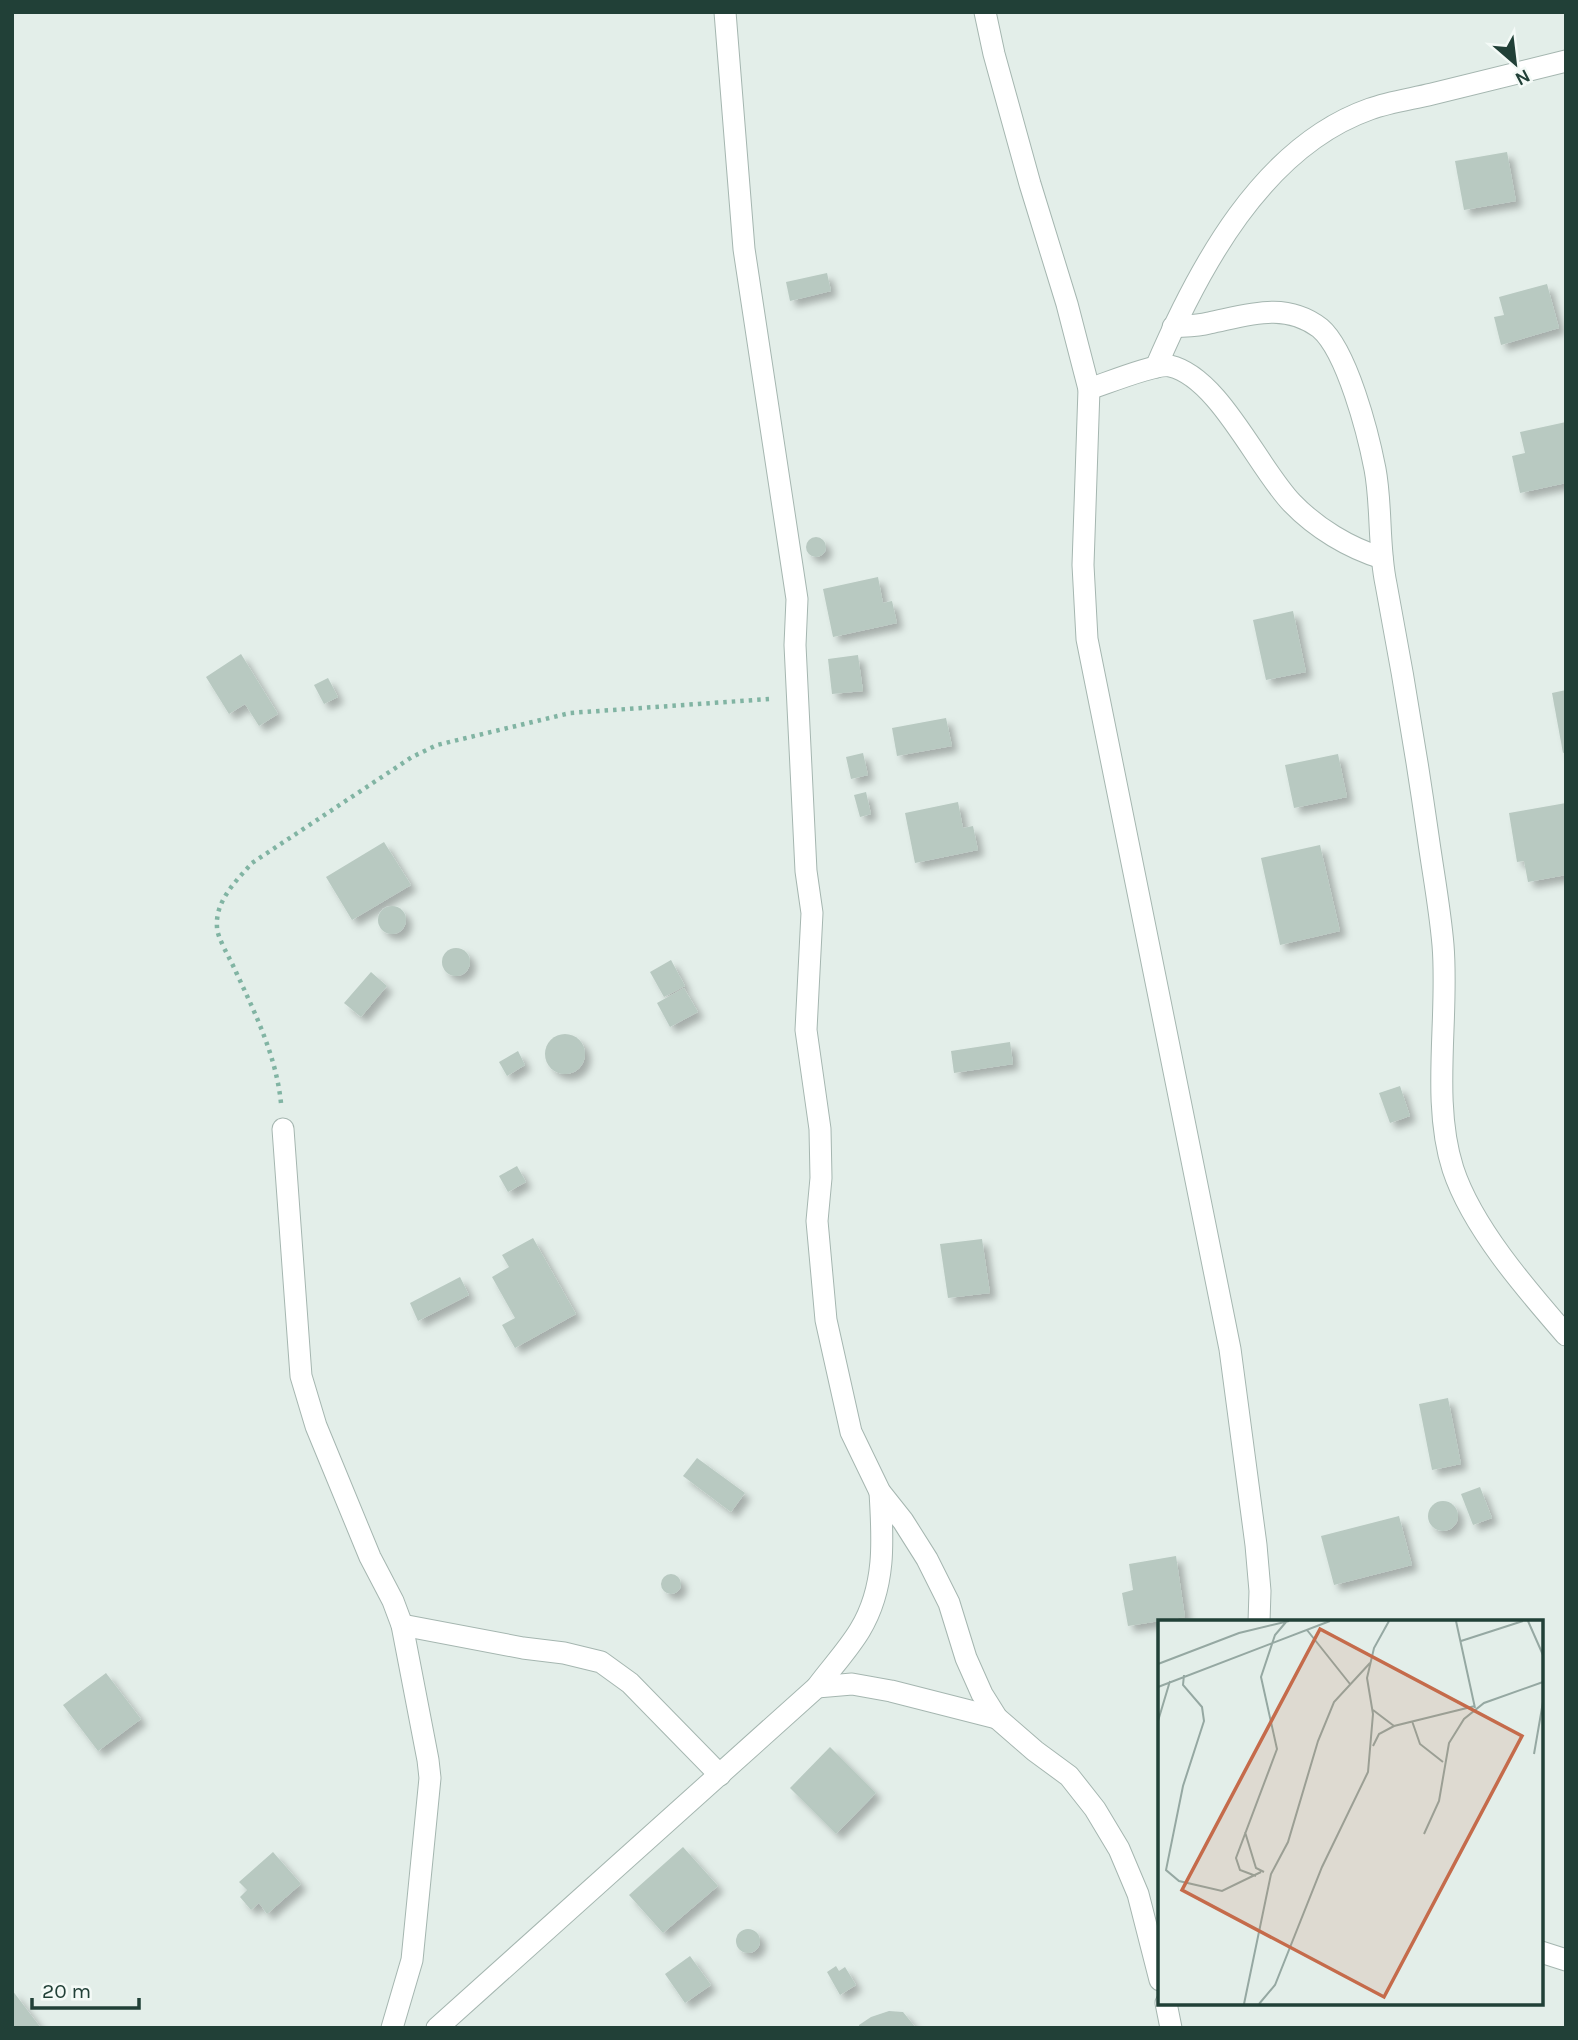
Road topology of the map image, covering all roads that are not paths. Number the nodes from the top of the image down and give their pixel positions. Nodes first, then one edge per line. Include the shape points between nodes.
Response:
1 (725, 12) edge
2 (985, 12) edge
3 (1566, 61) edge
4 (1173, 327) junction
5 (1156, 367) junction
6 (1088, 389) junction
7 (1382, 558) junction
8 (283, 1129) road end
9 (1566, 1335) edge
10 (880, 1492) junction
11 (1259, 1620) edge
12 (402, 1625) junction
13 (817, 1686) junction
14 (997, 1718) junction
15 (720, 1775) junction
16 (1543, 1953) edge
17 (1566, 1961) edge
18 (1158, 1972) edge
19 (1166, 2005) edge
20 (392, 2028) edge
21 (437, 2028) edge
22 (1171, 2028) edge

1 - 10 street via 744,249 796,599 806,872 812,913 807,1030 820,1129 817,1221 824,1295 851,1432
2 - 6 street
3 - 4 street via 1370,109 1331,127 1279,168 1247,202
4 - 5 street
4 - 7 street via 1288,312 1331,340 1346,371 1375,469
5 - 6 street
5 - 7 street via 1170,366 1201,383 1290,501 1347,544
6 - 11 street via 1083,565 1087,639 1230,1349 1257,1556
7 - 9 street via 1409,704 1443,946 1444,1135 1471,1211
8 - 12 street via 301,1376 316,1426
10 - 13 street via 883,1552 878,1590 861,1630
10 - 14 street via 927,1559 949,1603 966,1658
12 - 15 street via 601,1662 630,1683
12 - 20 street via 430,1778 412,1960
13 - 14 street via 852,1684 891,1690
13 - 15 street
14 - 18 street via 1069,1776 1095,1809 1138,1894
15 - 21 street
16 - 17 street
19 - 22 street

